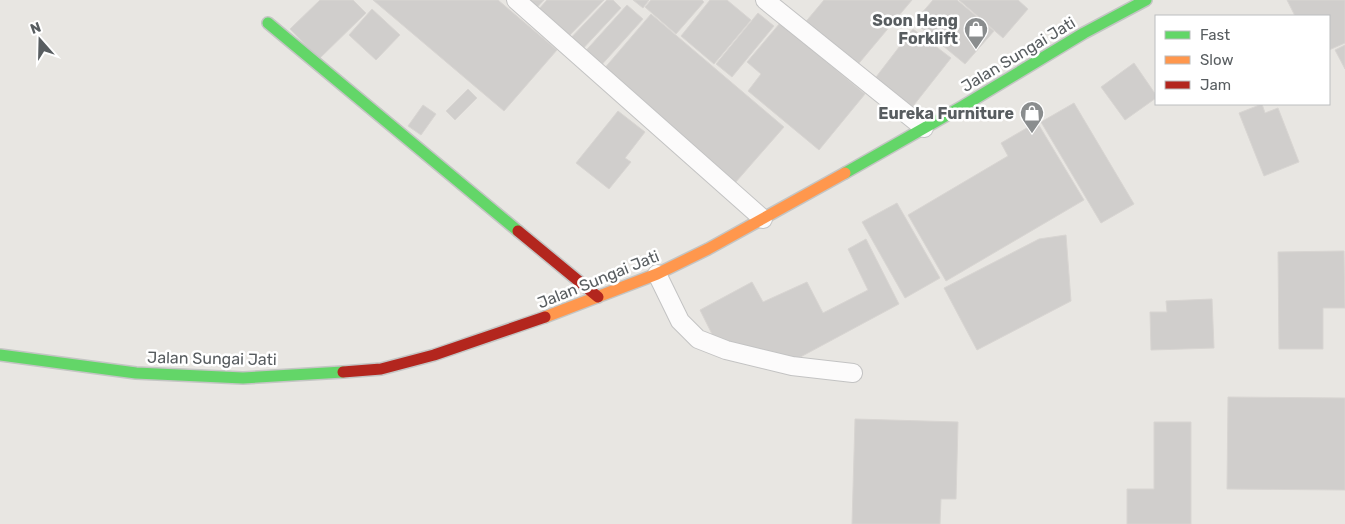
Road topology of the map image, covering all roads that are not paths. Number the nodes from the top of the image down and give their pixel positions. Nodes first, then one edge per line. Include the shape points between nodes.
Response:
1 (516, 0) edge
2 (765, 0) edge
3 (1146, 0) edge
4 (268, 23) dead end
5 (924, 128) junction
6 (763, 219) junction
7 (657, 274) junction
8 (598, 298) junction
9 (0, 355) edge
10 (853, 373) dead end

1 - 6 street
2 - 5 street
3 - 5 main road, Jalan Sungai Jati
4 - 8 main road
5 - 6 main road, Jalan Sungai Jati
6 - 7 main road, Jalan Sungai Jati
7 - 8 main road, Jalan Sungai Jati
7 - 10 street via 680,321 698,339 726,350 792,366
8 - 9 main road, Jalan Sungai Jati via 443,352 381,369 243,378 136,373

